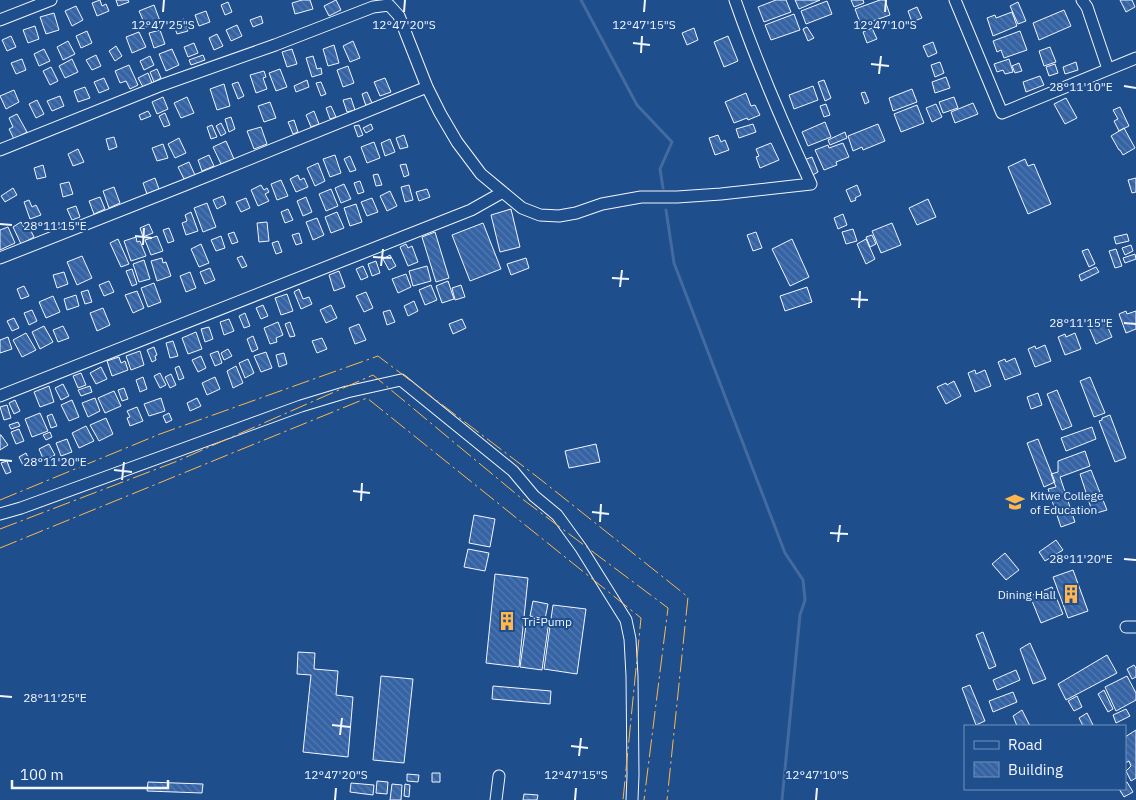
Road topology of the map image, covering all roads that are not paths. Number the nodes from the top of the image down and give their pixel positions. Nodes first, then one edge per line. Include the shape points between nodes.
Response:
1 (52, 0) edge
2 (734, 0) edge
3 (955, 0) edge
4 (1082, 0) edge
5 (0, 20) edge
6 (1136, 58) edge
7 (1108, 69) junction
8 (427, 87) junction
9 (0, 150) edge
10 (504, 192) junction
11 (0, 258) edge
12 (0, 396) edge
13 (0, 514) edge
14 (499, 776) dead end
15 (496, 800) edge
16 (632, 800) edge

1 - 5 street
2 - 10 street via 811,184 721,194 641,197 559,216 540,215 522,208
3 - 7 street via 1002,113
4 - 7 street
6 - 7 street
8 - 9 street via 398,16 389,6 373,7 162,85
8 - 10 street via 463,150 481,174
8 - 11 street
10 - 12 street via 471,210
13 - 16 street via 301,406 401,380 513,471 534,496 557,515 626,620 632,676
14 - 15 street

